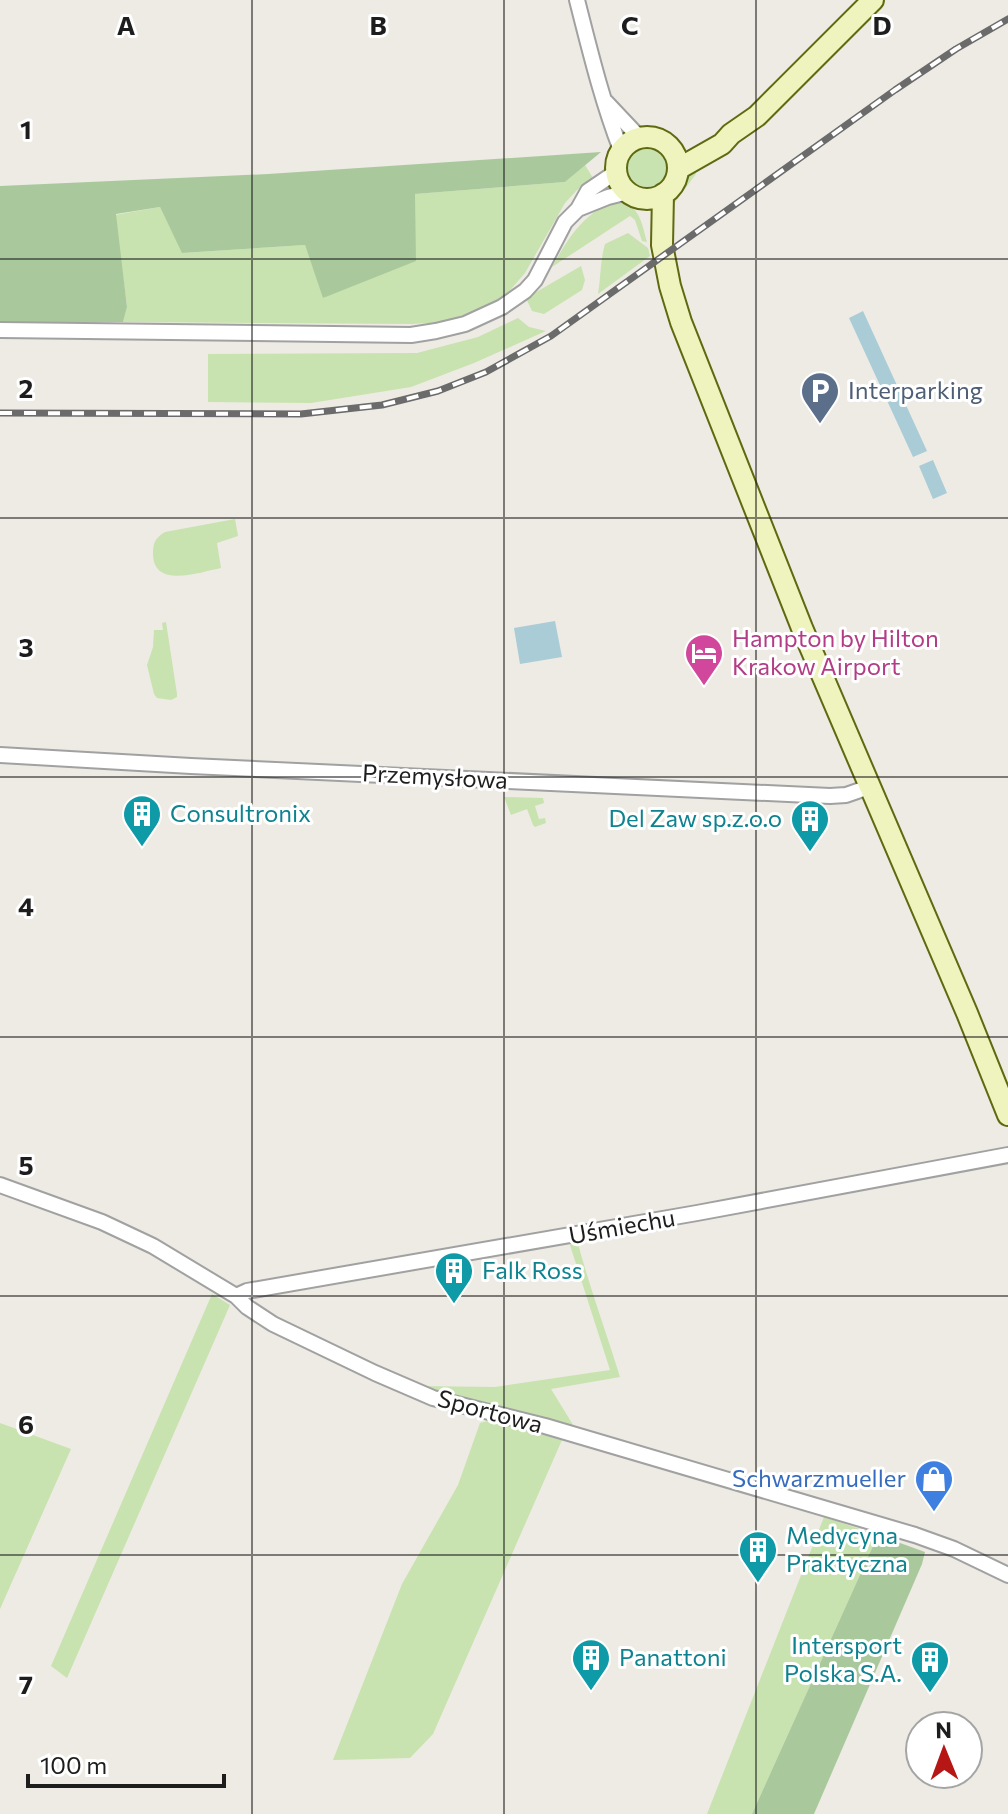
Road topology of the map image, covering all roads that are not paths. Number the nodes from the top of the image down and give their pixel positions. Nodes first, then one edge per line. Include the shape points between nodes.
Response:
1 (577, 0) edge
2 (873, 0) edge
3 (606, 101) junction
4 (639, 137) junction
5 (621, 150) junction
6 (675, 159) junction
7 (616, 172) junction
8 (663, 194) junction
9 (634, 195) junction
10 (578, 209) junction
11 (662, 245) junction
12 (0, 330) edge
13 (0, 755) edge
14 (869, 787) junction
15 (1008, 1115) edge
16 (1008, 1155) edge
17 (0, 1185) edge
18 (236, 1296) junction
19 (1008, 1575) edge

1 - 3 street
2 - 6 main road via 757,116
3 - 4 street
3 - 5 street
4 - 5 main road
4 - 6 main road via 658,138
5 - 7 main road
6 - 8 main road via 676,179
7 - 9 main road
7 - 10 street via 588,191
8 - 9 main road via 649,199
8 - 11 main road
9 - 10 street via 608,197
9 - 11 main road
10 - 12 street via 525,291 465,324 436,331 411,335
11 - 14 main road via 681,322
13 - 14 street, Przemysłowa via 830,796
14 - 15 main road
16 - 18 street, Uśmiechu
17 - 18 street, Sportowa via 102,1222
18 - 19 street, Sportowa via 273,1324 433,1398 915,1535

